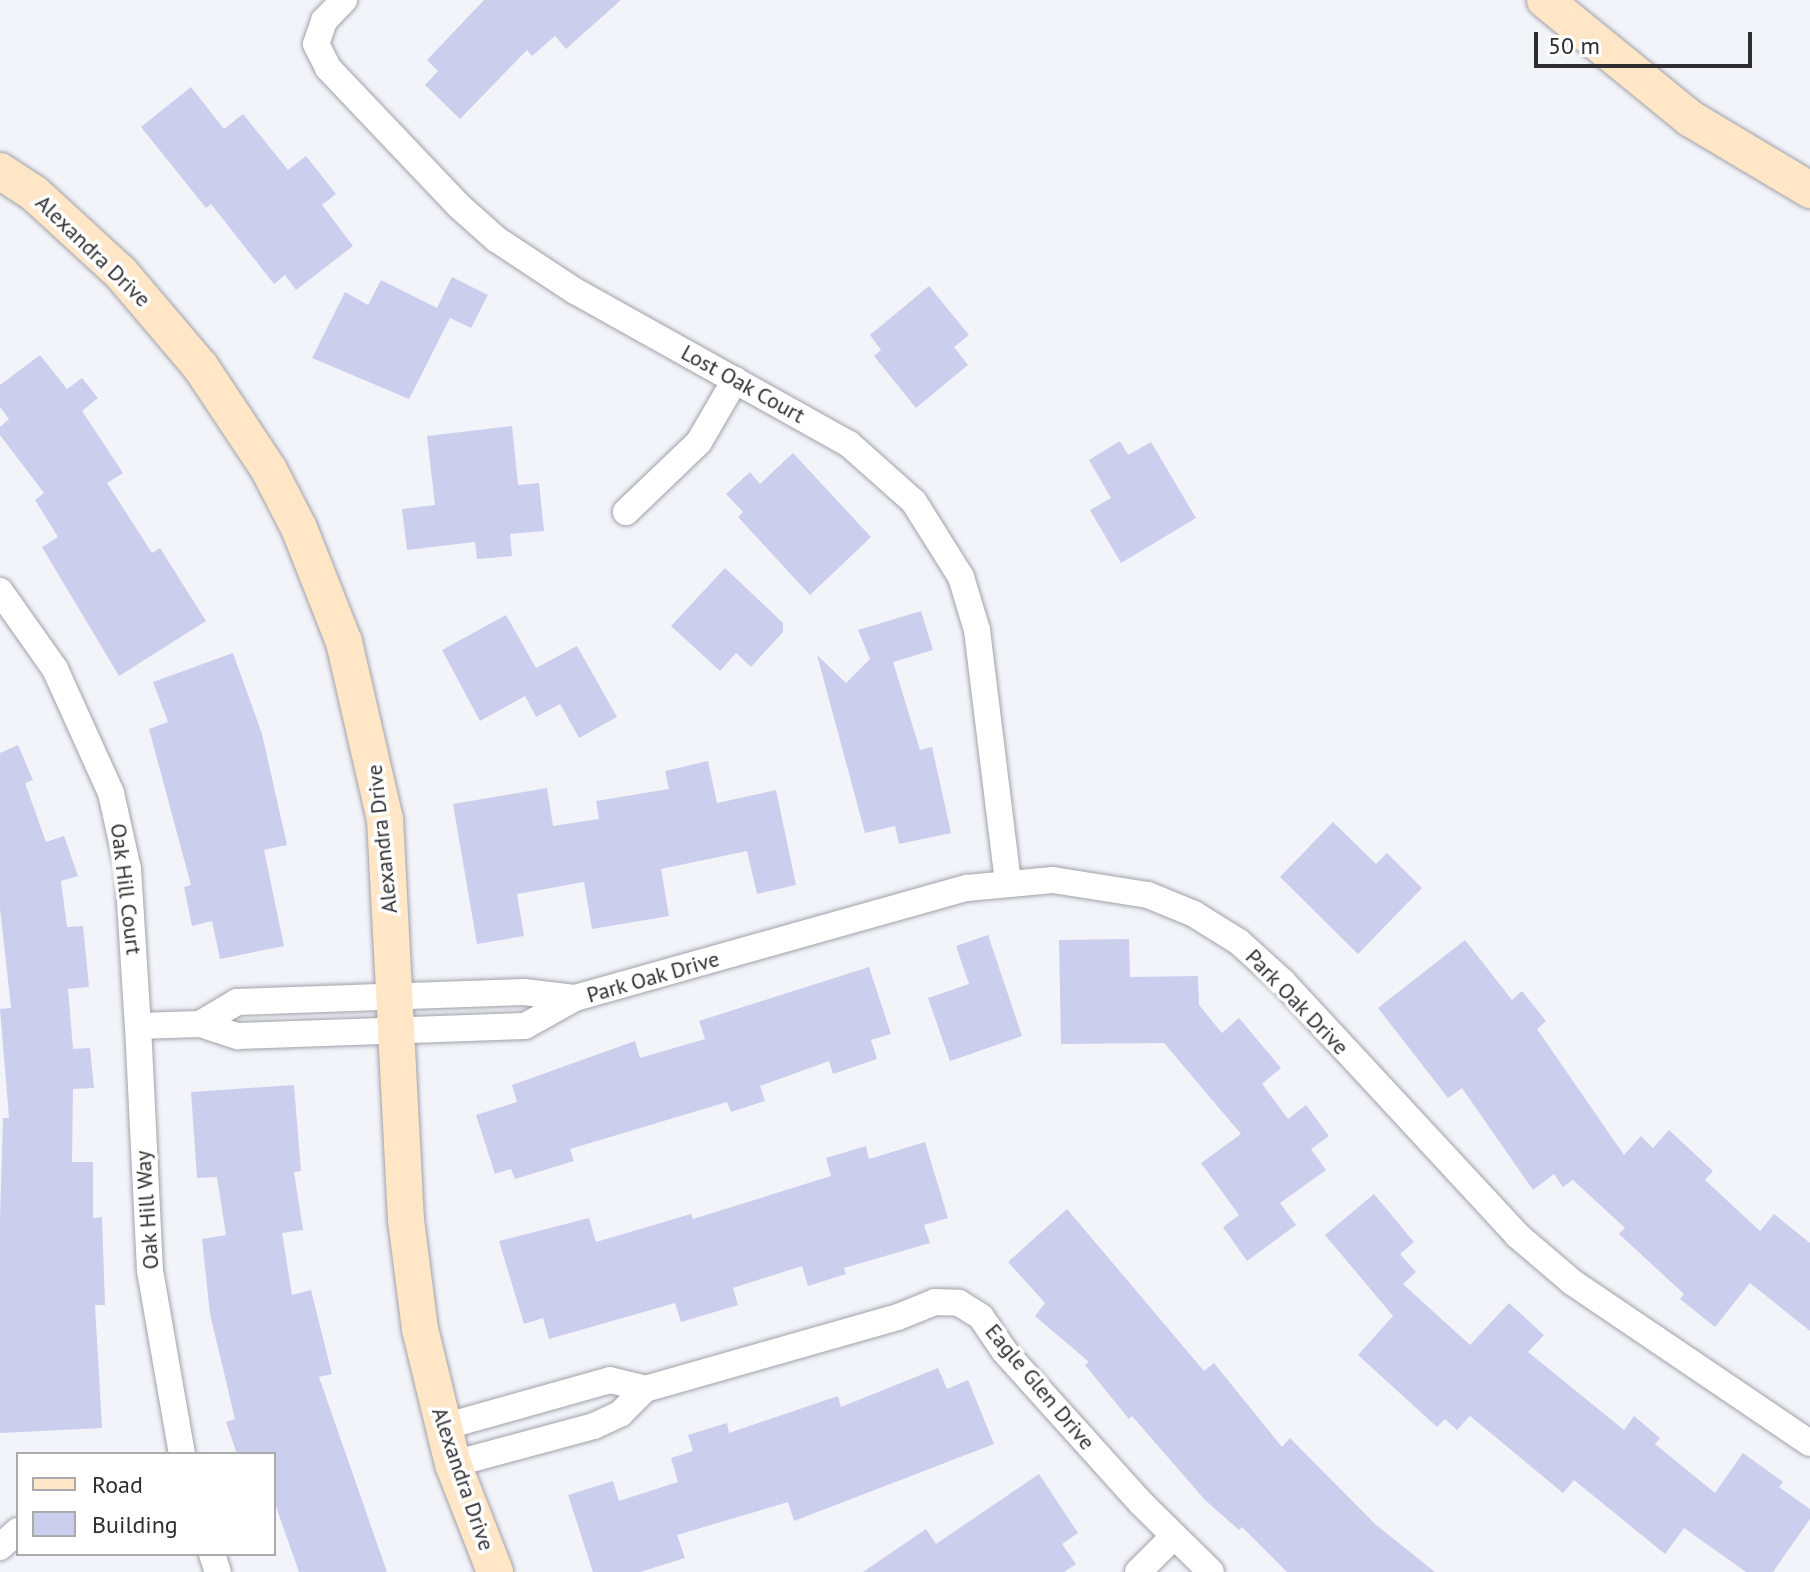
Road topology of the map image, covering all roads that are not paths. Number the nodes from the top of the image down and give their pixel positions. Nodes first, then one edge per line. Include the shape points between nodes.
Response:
1 (344, 0) edge
2 (1545, 0) edge
3 (0, 171) edge
4 (1810, 190) edge
5 (735, 380) junction
6 (626, 512) dead end
7 (0, 591) edge
8 (1008, 881) junction
9 (480, 993) junction
10 (575, 998) junction
11 (292, 1000) junction
12 (395, 1014) junction
13 (200, 1024) junction
14 (138, 1026) junction
15 (481, 1028) junction
16 (294, 1034) junction
17 (645, 1389) junction
18 (542, 1397) junction
19 (443, 1427) junction
20 (554, 1437) junction
21 (1810, 1443) edge
22 (176, 1452) edge
23 (453, 1464) junction
24 (16, 1533) edge
25 (1174, 1536) junction
26 (0, 1547) edge
27 (495, 1572) edge
28 (1138, 1572) edge
29 (1211, 1572) edge

1 - 5 street, Lost Oak Court via 324,21 316,44 328,68 425,173 536,267
2 - 4 street via 1691,119
3 - 12 street, Alexandra Drive via 76,230 156,312 236,417 299,528 344,642 375,759 385,819
5 - 6 street via 699,442
5 - 8 street, Lost Oak Court via 849,444 914,502 961,577 977,630
7 - 14 street, Oak Hill Court via 55,669 111,793 128,869
8 - 10 street, Park Oak Drive
8 - 21 street, Park Oak Drive via 1106,886 1148,895 1194,914 1239,942 1283,982 1517,1235 1572,1282
9 - 10 street, Park Oak Drive
9 - 12 street, Park Oak Drive
9 - 15 street
10 - 15 street, Park Oak Drive via 525,1026
11 - 12 street
11 - 13 street via 237,1002
11 - 16 street
12 - 15 street, Park Oak Drive
12 - 16 street
12 - 19 street, Alexandra Drive via 411,1273
13 - 14 street
13 - 16 street via 238,1036
14 - 22 street, Oak Hill Way via 150,1271
17 - 18 street, Eagle Glen Drive via 610,1380
17 - 20 street, Eagle Glen Drive via 620,1414
17 - 25 street, Eagle Glen Drive via 935,1302 959,1303 981,1317 1005,1352
18 - 19 street, Eagle Glen Drive
18 - 20 street
19 - 23 street, Alexandra Drive
20 - 23 street, Eagle Glen Drive
23 - 27 street, Alexandra Drive
24 - 26 street
25 - 28 street
25 - 29 street, Eagle Glen Drive

